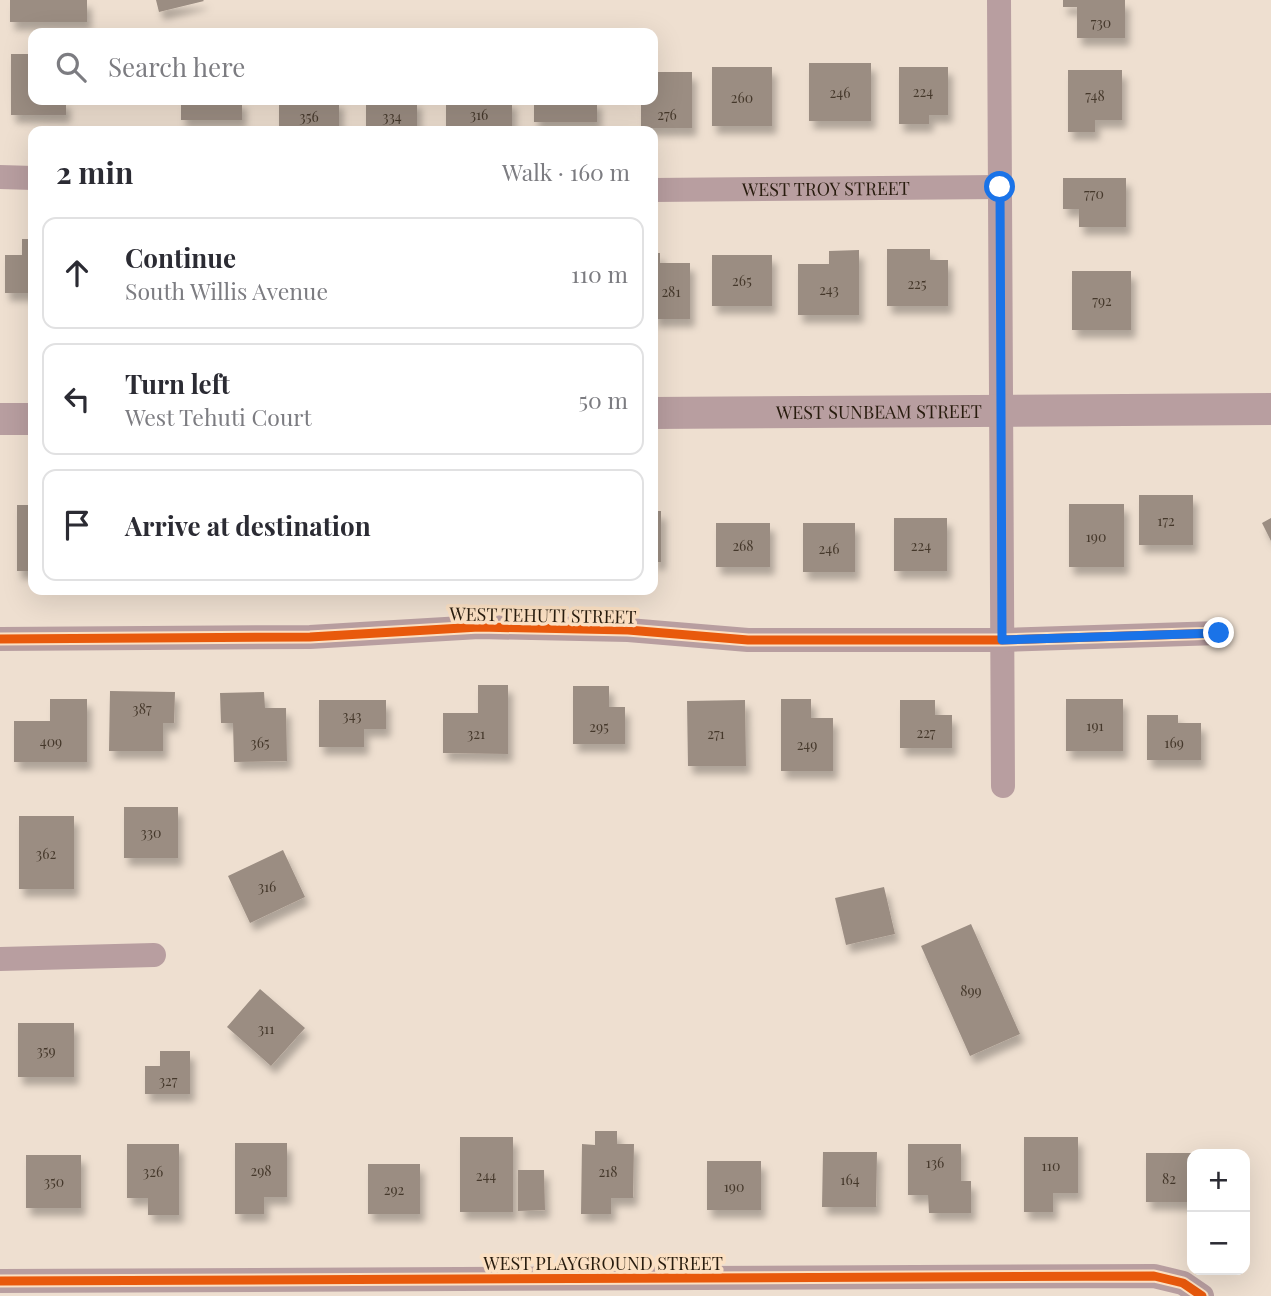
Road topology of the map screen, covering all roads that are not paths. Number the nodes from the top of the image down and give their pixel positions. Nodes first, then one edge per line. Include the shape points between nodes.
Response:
1 (999, 0) edge
2 (0, 177) edge
3 (28, 177) edge
4 (1000, 187) junction
5 (658, 190) edge
6 (1271, 409) edge
7 (1002, 411) junction
8 (658, 414) edge
9 (0, 419) edge
10 (28, 419) edge
11 (1219, 633) dead end
12 (0, 639) edge
13 (1002, 640) junction
14 (1003, 786) dead end
15 (154, 956) dead end
16 (0, 959) edge
17 (0, 1281) edge
18 (588, 1287) edge
19 (905, 1287) edge
20 (1202, 1296) edge

1 - 4 street
2 - 3 street
4 - 5 street, WEST TROY STREET
4 - 7 street
6 - 7 street, WEST SUNBEAM STREET
7 - 8 street, WEST SUNBEAM STREET
7 - 13 street
9 - 10 street
11 - 13 street, WEST TEHUTI STREET
12 - 13 street, WEST TEHUTI STREET via 310,638 478,627 628,630 748,640
13 - 14 street
15 - 16 street
17 - 18 street, WEST PLAYGROUND STREET
18 - 19 street, WEST PLAYGROUND STREET
19 - 20 street, WEST PLAYGROUND STREET via 1154,1276 1183,1283

